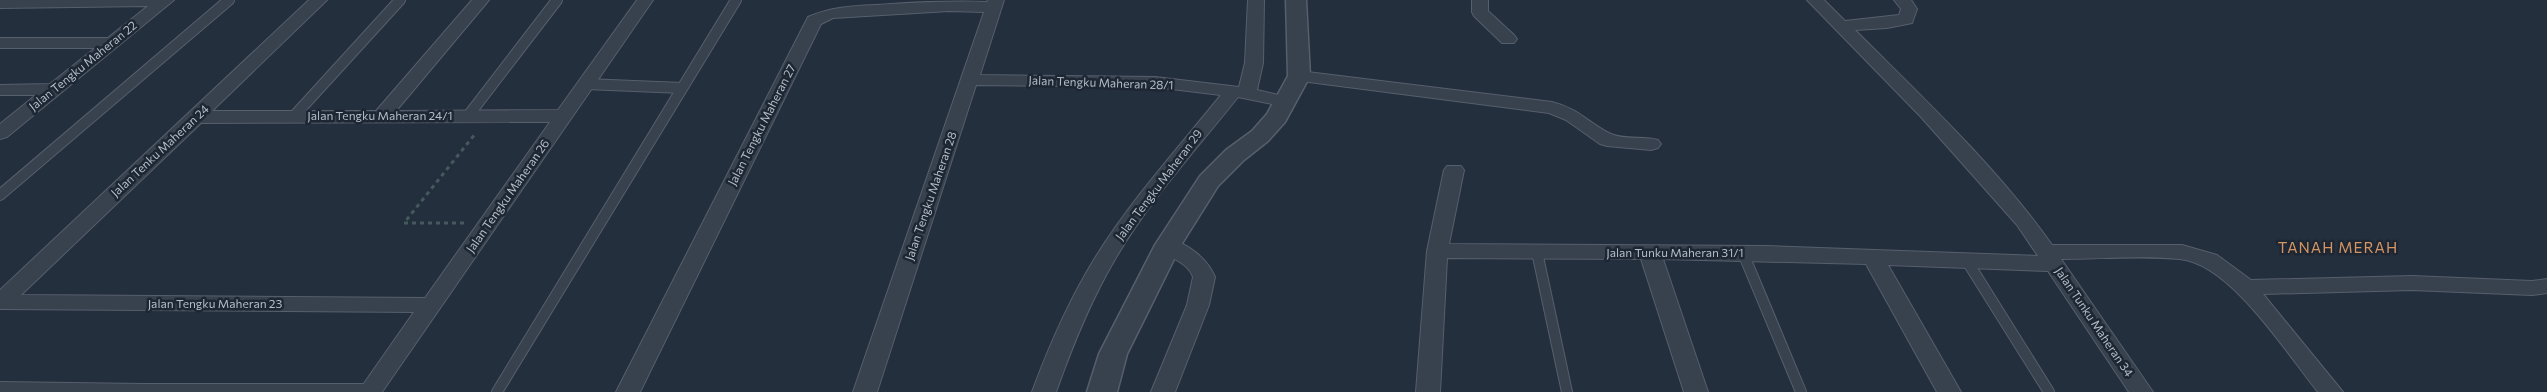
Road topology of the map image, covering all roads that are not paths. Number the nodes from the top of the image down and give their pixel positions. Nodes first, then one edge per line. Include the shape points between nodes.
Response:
1 (166, 0) edge
2 (229, 0) edge
3 (319, 0) edge
4 (400, 0) edge
5 (481, 0) edge
6 (557, 0) edge
7 (646, 0) edge
8 (736, 0) edge
9 (1256, 0) edge
10 (1296, 0) edge
11 (1480, 0) edge
12 (1815, 0) edge
13 (1902, 0) edge
14 (92, 1) edge
15 (6, 2) edge
16 (995, 4) edge
17 (1844, 26) junction
18 (1508, 39) dead end
19 (0, 43) edge
20 (113, 43) junction
21 (1299, 76) junction
22 (970, 80) junction
23 (586, 84) junction
24 (682, 88) junction
25 (54, 89) junction
26 (0, 90) edge
27 (1240, 93) junction
28 (1286, 102) junction
29 (294, 115) junction
30 (381, 116) junction
31 (564, 116) junction
32 (196, 117) junction
33 (473, 124) junction
34 (0, 133) edge
35 (1651, 144) dead end
36 (1454, 170) dead end
37 (0, 195) edge
38 (1168, 245) junction
39 (1436, 251) junction
40 (1537, 252) junction
41 (1650, 253) junction
42 (1743, 253) junction
43 (1874, 257) junction
44 (2050, 258) junction
45 (1967, 260) junction
46 (2547, 286) edge
47 (2246, 287) junction
48 (0, 302) edge
49 (431, 305) junction
50 (0, 387) edge
51 (142, 391) edge
52 (371, 391) edge
53 (497, 392) edge
54 (628, 392) edge
55 (865, 392) edge
56 (1044, 392) edge
57 (1102, 392) edge
58 (1163, 392) edge
59 (1428, 392) edge
60 (1568, 392) edge
61 (1696, 392) edge
62 (1801, 392) edge
63 (1949, 392) edge
64 (2049, 392) edge
65 (2141, 392) edge
66 (2331, 392) edge

1 - 14 street
1 - 20 street, Jalan Tengku Maheran 22
2 - 37 lane
3 - 32 street, Jalan Tenku Maheran 24
4 - 29 lane
5 - 30 street
6 - 33 lane
7 - 23 street, Jalan Tengku Maheran 26
8 - 24 lane
9 - 27 street via 1254,64
10 - 21 street
11 - 18 street via 1480,12
12 - 17 street, Jalan Tunku Maheran 34
13 - 17 street via 1909,9 1906,19
14 - 15 street
16 - 22 street, Jalan Tengku Maheran 28
16 - 54 street, Jalan Tengku Maheran 27 via 842,12 814,21
17 - 44 street, Jalan Tunku Maheran 34 via 2024,220
19 - 20 lane
20 - 25 street, Jalan Tengku Maheran 22
21 - 28 street
21 - 35 street via 1552,108 1573,116 1607,140
22 - 27 street, Jalan Tengku Maheran 28/1 via 1155,82
22 - 55 street, Jalan Tengku Maheran 28
23 - 24 lane
23 - 31 street, Jalan Tengku Maheran 26
24 - 53 lane
25 - 26 street
25 - 34 street, Jalan Tengku Maheran 22
27 - 28 street, Jalan Tengku Maheran 28/1
27 - 56 street, Jalan Tengku Maheran 29 via 1132,218 1104,260 1064,337
28 - 38 street via 1260,136 1209,181
29 - 30 street, Jalan Tengku Maheran 24/1
29 - 32 street, Jalan Tengku Maheran 24/1
30 - 33 street, Jalan Tengku Maheran 24/1
31 - 33 street, Jalan Tengku Maheran 24/1
31 - 49 street, Jalan Tengku Maheran 26
32 - 48 street, Jalan Tenku Maheran 24
36 - 39 street
38 - 57 street via 1113,354
38 - 58 street via 1195,263 1204,277 1186,336 1166,377
39 - 40 street, Jalan Tunku Maheran 31/1
39 - 59 street
40 - 41 street, Jalan Tunku Maheran 31/1
40 - 60 lane
41 - 42 street, Jalan Tunku Maheran 31/1
41 - 61 street
42 - 43 street, Jalan Tunku Maheran 31/1
42 - 62 lane
43 - 45 street, Jalan Tunku Maheran 31/1
43 - 63 street
44 - 45 street, Jalan Tunku Maheran 31/1
44 - 47 street, Jalan Tunku Maheran 31/1 via 2182,252 2200,255
44 - 65 street, Jalan Tunku Maheran 34
45 - 64 lane
46 - 47 street via 2412,283
47 - 66 street, Jalan Tunku Maheran 31/1
48 - 49 street, Jalan Tengku Maheran 23
49 - 52 street, Jalan Tengku Maheran 26
50 - 51 lane
51 - 52 lane

